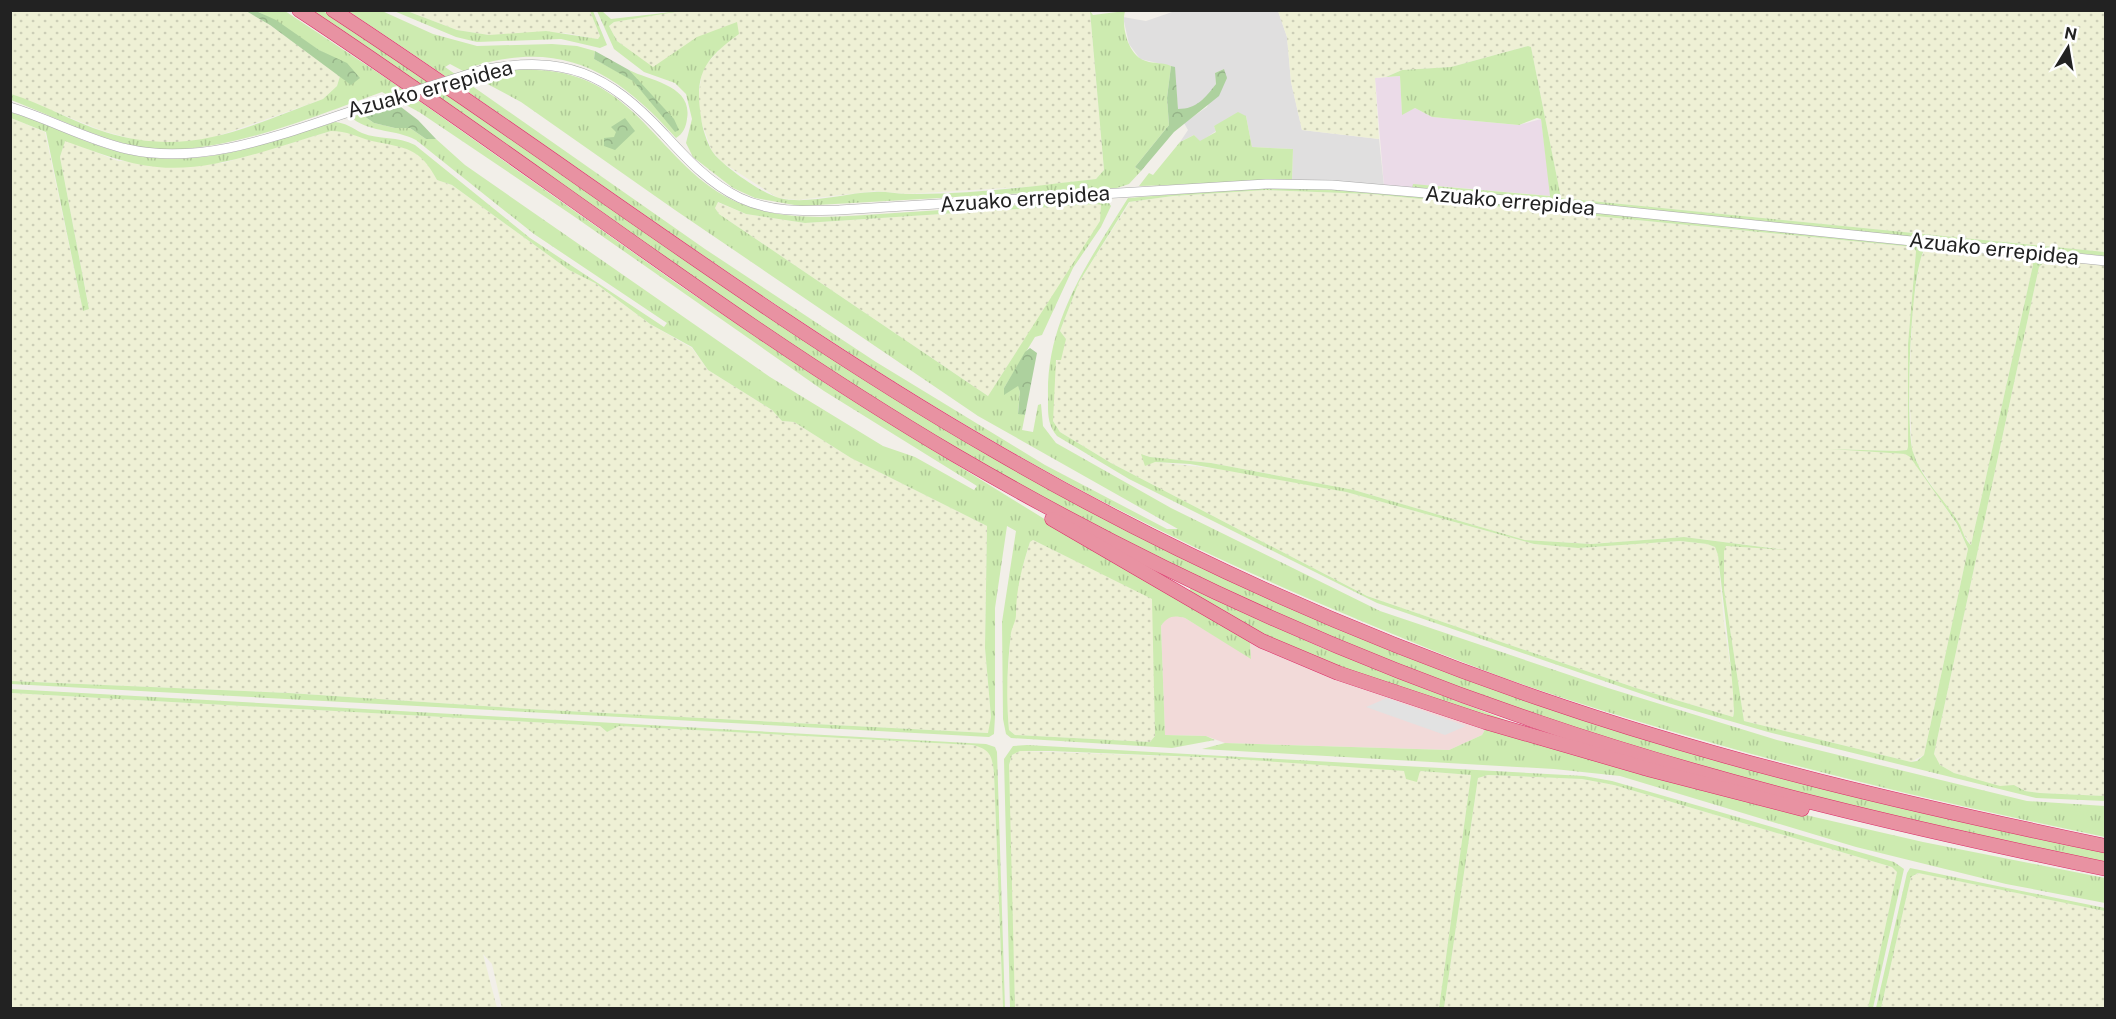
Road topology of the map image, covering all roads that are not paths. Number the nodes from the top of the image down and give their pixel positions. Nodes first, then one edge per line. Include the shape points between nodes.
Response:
1 (299, 10) edge
2 (333, 10) edge
3 (10, 107) edge
4 (2106, 261) edge
5 (1035, 500) junction
6 (1981, 843) junction
7 (2106, 846) edge
8 (2106, 869) edge

1 - 5 highway via 785,347 953,454
2 - 7 highway via 895,391 1066,491 1201,560 1431,659 1687,745 1904,802
3 - 4 street, Azuako errepidea, bridge via 99,141 168,155 230,147 482,70 546,64 589,75 625,96 710,179 741,198 776,209 839,210 1266,184 1332,185
5 - 6 highway via 1190,580 1303,631 1535,721 1839,810
5 - 6 highway via 1052,519 1203,608 1338,674 1485,722 1673,776 1863,823
6 - 8 highway

